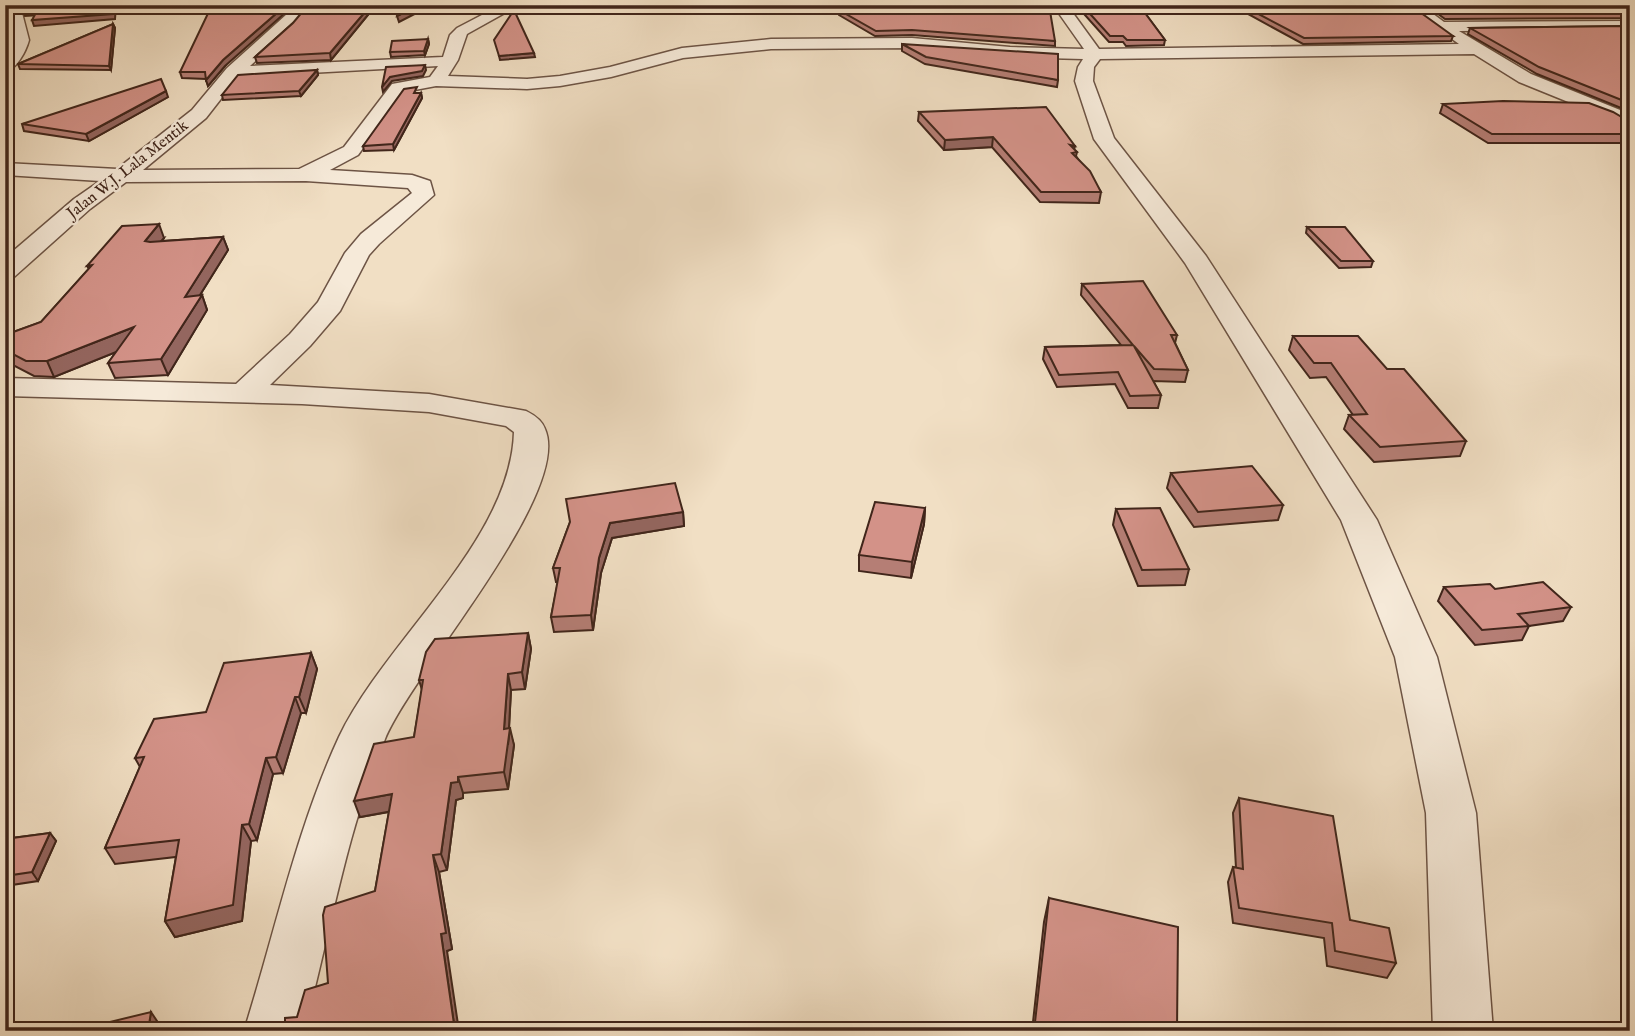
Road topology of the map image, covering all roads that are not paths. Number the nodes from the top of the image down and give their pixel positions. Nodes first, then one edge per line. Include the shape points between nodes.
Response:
1 (305, 5) edge
2 (512, 5) edge
3 (1060, 5) edge
4 (1412, 5) edge
5 (15, 7) edge
6 (1630, 25) edge
7 (1441, 27) junction
8 (1477, 48) junction
9 (1093, 53) junction
10 (450, 60) junction
11 (5, 67) edge
12 (233, 72) junction
13 (436, 82) junction
14 (1630, 121) edge
15 (5, 169) edge
16 (303, 174) junction
17 (121, 176) junction
18 (5, 272) edge
19 (5, 387) edge
20 (244, 393) junction
21 (274, 1031) edge
22 (1463, 1031) edge

1 - 12 street, Jalan W.J. Lala Mentik
2 - 10 street via 462,30
3 - 9 street
4 - 7 street
5 - 11 street via 24,34 20,48
6 - 7 street
7 - 8 street
8 - 9 street
8 - 14 street via 1525,78
9 - 13 street via 1010,52 912,43 771,44 673,55 560,81
9 - 22 street via 1084,81 1104,139 1197,261 1359,520 1416,657 1451,813
10 - 12 street
10 - 13 street
12 - 17 street, Jalan W.J. Lala Mentik via 199,114
13 - 16 street via 398,88 351,151
15 - 17 street
16 - 17 street
16 - 20 street via 412,182 422,186 423,195 370,239 330,305
17 - 18 street, Jalan W.J. Lala Mentik
19 - 20 street
20 - 21 street via 471,408 515,418 530,432 524,476 507,518 362,738 333,820

